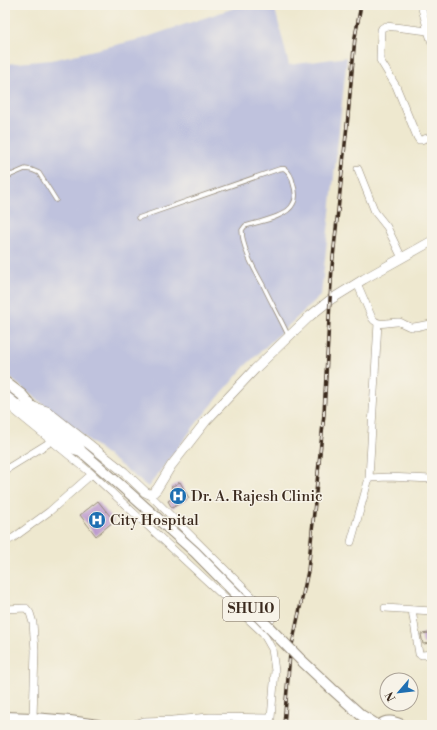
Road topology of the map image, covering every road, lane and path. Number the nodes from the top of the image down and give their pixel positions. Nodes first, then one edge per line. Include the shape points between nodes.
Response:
1 (421, 5) edge
2 (428, 31) junction
3 (432, 40) edge
4 (432, 138) edge
5 (5, 169) edge
6 (358, 169) dead end
7 (11, 175) junction
8 (5, 179) edge
9 (56, 200) dead end
10 (138, 218) dead end
11 (432, 241) edge
12 (402, 258) junction
13 (357, 283) junction
14 (378, 323) junction
15 (432, 324) edge
16 (289, 336) junction
17 (5, 382) edge
18 (5, 396) edge
19 (5, 404) edge
20 (32, 407) junction
21 (52, 441) junction
22 (81, 451) junction
23 (5, 470) edge
24 (92, 474) junction
25 (369, 478) junction
26 (432, 479) edge
27 (149, 494) junction
28 (5, 542) edge
29 (198, 542) junction
30 (351, 542) dead end
31 (184, 560) junction
32 (385, 608) dead end
33 (5, 609) edge
34 (412, 610) junction
35 (432, 611) edge
36 (262, 633) junction
37 (432, 654) edge
38 (5, 717) edge
39 (33, 718) junction
40 (70, 723) edge
41 (92, 725) edge
42 (98, 725) edge
43 (131, 725) edge
44 (377, 725) edge
45 (380, 725) edge
46 (402, 725) edge

1 - 2 street
2 - 3 street
2 - 4 street via 386,26 382,28 380,60 396,86 419,140
5 - 7 lane
6 - 12 street via 375,212 387,227
7 - 8 lane
7 - 9 lane via 25,169 39,173
10 - 16 lane via 278,168 285,169 294,185 294,204 279,216 245,226 242,235 256,272
11 - 12 street
12 - 13 street
13 - 14 street via 372,318
13 - 16 street via 330,300
14 - 15 street via 401,322 408,327
14 - 25 street
16 - 27 street via 206,421 171,466 157,489
17 - 20 main road, SHU10 via 22,395
18 - 22 main road, SHU10 via 71,448
19 - 21 street
20 - 22 main road, SHU10 via 76,441
20 - 27 street via 46,411
21 - 23 street
21 - 24 street
22 - 44 main road, SHU10, bridge via 195,552 332,689 361,715
24 - 28 street via 50,511
24 - 31 street
25 - 26 street
25 - 30 street
27 - 29 street
29 - 31 street
29 - 36 street via 273,617
31 - 36 street
32 - 34 street
33 - 39 street via 26,608 33,623
34 - 35 street
34 - 37 street via 419,654
36 - 43 street via 272,649 275,671 270,718 210,717 144,721
38 - 39 main road
39 - 40 main road
40 - 41 main road
41 - 42 main road
45 - 46 main road via 388,721

